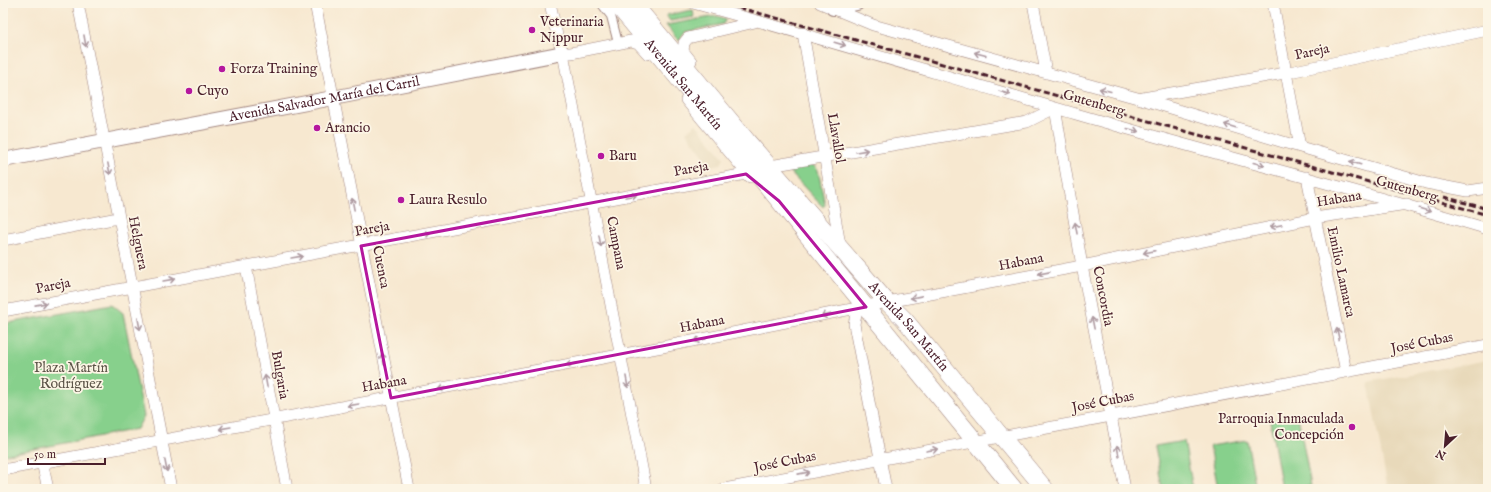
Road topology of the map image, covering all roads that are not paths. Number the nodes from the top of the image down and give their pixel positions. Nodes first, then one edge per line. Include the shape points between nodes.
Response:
1 (78, 3) edge
2 (315, 3) edge
3 (550, 3) edge
4 (601, 3) edge
5 (644, 3) edge
6 (693, 3) edge
7 (820, 3) edge
8 (858, 3) edge
9 (1033, 3) edge
10 (1273, 3) edge
11 (626, 4) edge
12 (833, 8) junction
13 (757, 21) junction
14 (1488, 30) edge
15 (803, 33) junction
16 (618, 43) junction
17 (644, 48) joint
18 (683, 51) junction
19 (563, 53) junction
20 (1046, 72) junction
21 (1285, 73) junction
22 (333, 98) junction
23 (1141, 99) junction
24 (1055, 108) junction
25 (104, 141) junction
26 (1300, 148) junction
27 (824, 158) junction
28 (3, 160) edge
29 (770, 166) junction
30 (746, 174) junction
31 (1307, 176) junction
32 (1488, 188) edge
33 (779, 201) junction
34 (593, 203) junction
35 (1407, 204) junction
36 (118, 218) junction
37 (1314, 218) junction
38 (1488, 229) edge
39 (3, 240) edge
40 (361, 246) junction
41 (840, 248) junction
42 (246, 266) junction
43 (1082, 266) junction
44 (131, 287) junction
45 (887, 302) junction
46 (861, 308) junction
47 (3, 311) edge
48 (1488, 345) edge
49 (622, 355) junction
50 (1346, 372) junction
51 (391, 398) junction
52 (1111, 416) junction
53 (273, 419) junction
54 (1002, 436) junction
55 (161, 440) junction
56 (975, 443) junction
57 (881, 459) junction
58 (42, 462) junction
59 (3, 470) edge
60 (48, 489) edge
61 (171, 489) edge
62 (287, 489) edge
63 (409, 489) edge
64 (646, 489) edge
65 (724, 489) edge
66 (886, 489) edge
67 (1014, 489) edge
68 (1045, 489) edge
69 (1125, 489) edge

1 -> 25 street, Helguera
2 - 22 street, Cuenca
3 - 19 street, Campana
4 - 16 street via 611,16
5 - 18 street, Avenida San Martín
6 - 13 street, Gutenberg
7 - 12 street, Gutenberg
8 - 12 street
9 - 20 street
10 - 21 street
11 - 29 main road, Avenida San Martín
11 - 33 main road, Avenida San Martín
20 -> 12 street, Gutenberg via 874,25
13 - 15 street, Gutenberg
13 - 18 street via 692,36 686,40
14 - 21 street, Pareja
15 -> 24 street, Gutenberg
15 - 27 street, Llavallol
16 - 17 street, Avenida Salvador María del Carril via 631,41
16 - 19 street, Avenida Salvador María del Carril via 571,54
17 - 30 street, Avenida San Martín
18 - 29 street, Avenida San Martín via 760,145
19 - 22 street, Avenida Salvador María del Carril
19 - 34 street, Campana
23 -> 20 street, Gutenberg
21 - 23 street, Pareja
21 - 26 street
22 - 25 street, Avenida Salvador María del Carril
40 -> 22 street, Cuenca
26 -> 23 street, Gutenberg
27 -> 24 street via 1027,122
24 -> 31 street, Gutenberg
43 -> 24 street, Concordia
25 - 28 street, Avenida Salvador María del Carril
25 -> 36 street, Helguera
32 -> 26 street, Gutenberg via 1468,191 1455,189
27 - 29 street
27 - 41 street, Llavallol
29 - 41 main road, Avenida San Martín
30 - 33 street, Avenida San Martín
34 -> 30 street, Pareja
31 - 35 street, Gutenberg
31 - 37 street, Emilio Lamarca
33 - 46 main road, Avenida San Martín
40 -> 34 street, Pareja
34 -> 49 street, Campana
35 - 37 street, Habana
35 -> 38 street, Gutenberg
36 - 39 street
36 - 44 street, Helguera
37 -> 43 street, Habana
50 -> 37 street, Emilio Lamarca
42 -> 40 street, Pareja
51 -> 40 street, Cuenca
41 - 45 main road, Avenida San Martín
44 -> 42 street, Pareja
53 -> 42 street, Bulgaria
43 -> 45 street, Habana
52 -> 43 street, Concordia
47 -> 44 street, Pareja
44 -> 55 street, Helguera
45 - 46 street, Habana
45 - 54 main road, Avenida San Martín via 904,318
46 -> 49 street, Habana
46 - 56 main road, Avenida San Martín
46 - 57 street via 854,324
48 - 50 street, José Cubas
49 -> 51 street, Habana
49 -> 64 street, Campana
50 - 52 street, José Cubas
51 -> 53 street, Habana
51 - 63 street, Cuenca
52 - 54 street, José Cubas
69 -> 52 street, Concordia
53 -> 55 street, Habana
53 - 62 street, Bulgaria
54 - 56 street, José Cubas
54 - 68 main road, Avenida San Martín
55 - 58 street, Habana
55 -> 61 street, Helguera
57 -> 56 street, José Cubas
56 - 67 main road, Avenida San Martín
65 -> 57 street, José Cubas
57 - 66 street
58 - 59 street, Habana
58 - 60 street

